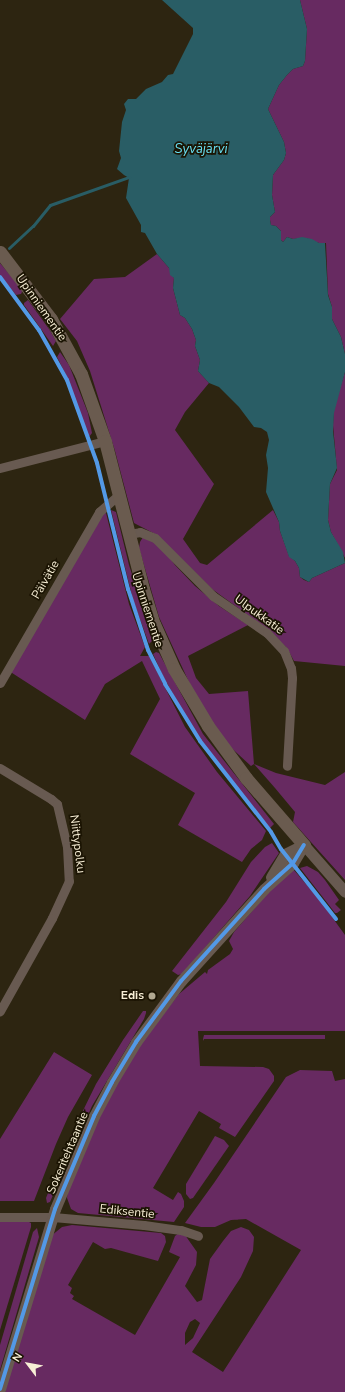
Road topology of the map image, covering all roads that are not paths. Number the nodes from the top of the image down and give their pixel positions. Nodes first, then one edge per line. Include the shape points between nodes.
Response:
1 (0, 252) edge
2 (105, 441) junction
3 (0, 468) edge
4 (120, 494) junction
5 (129, 534) junction
6 (0, 684) edge
7 (287, 766) dead end
8 (0, 768) edge
9 (304, 845) junction
10 (345, 892) edge
11 (0, 1010) edge
12 (0, 1217) edge
13 (53, 1217) junction
14 (198, 1236) dead end
15 (0, 1389) edge

1 - 2 main road, Upinniementie via 43,307 66,344 83,380
2 - 3 street
2 - 4 main road, Upinniementie
4 - 5 main road, Upinniementie
4 - 6 street, Päivätie via 99,512
5 - 7 street, Ulpukkatie via 140,532 155,538 213,596 271,636 284,651 292,678
5 - 9 main road, Upinniementie via 154,624 174,669 208,726 246,778
8 - 11 street, Niittypolku via 57,804 67,847 69,881 52,918
9 - 10 street, Upinniementie
9 - 13 street, Sokeritehtaantie via 285,854 264,889 181,981 136,1042 94,1116
12 - 13 street, Ediksentie
13 - 14 street, Ediksentie via 152,1226 181,1230
13 - 15 street, Sokeritehtaantie

